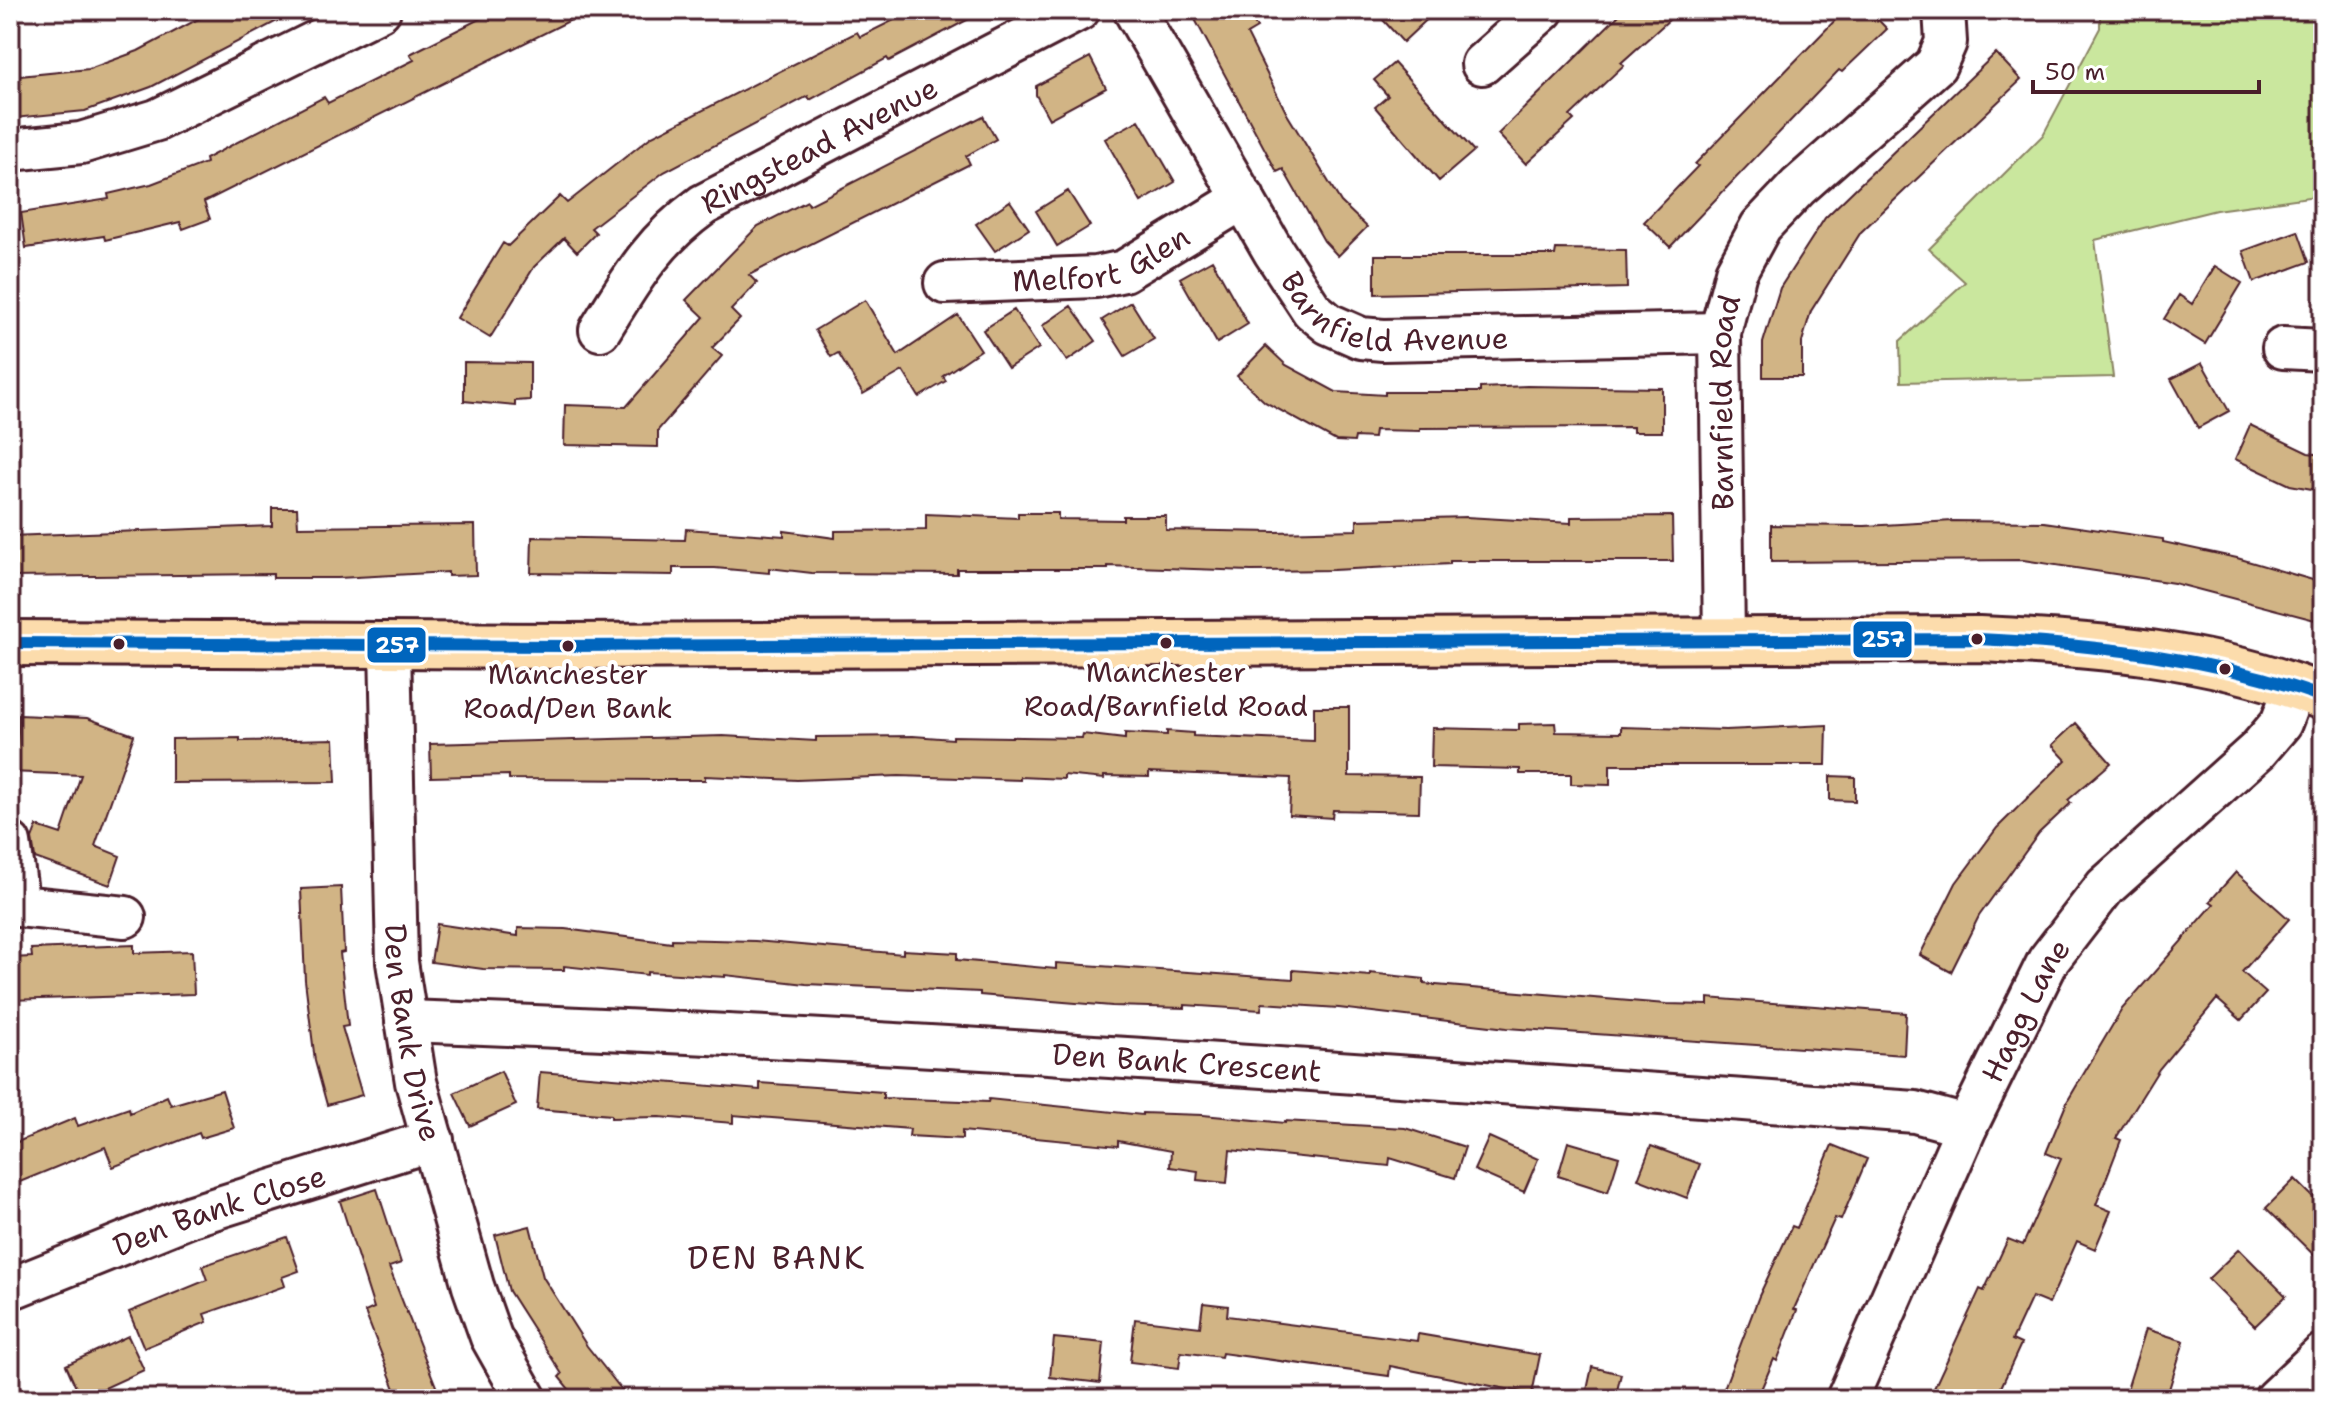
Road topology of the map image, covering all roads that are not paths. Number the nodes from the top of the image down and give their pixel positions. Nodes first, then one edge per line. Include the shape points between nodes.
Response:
1 (380, 10) edge
2 (1079, 10) edge
3 (1134, 10) edge
4 (1543, 10) edge
5 (1944, 10) edge
6 (1482, 64) dead end
7 (10, 150) edge
8 (1244, 198) junction
9 (945, 283) dead end
10 (600, 330) dead end
11 (1720, 333) junction
12 (2283, 348) dead end
13 (2323, 350) edge
14 (1724, 640) junction
15 (10, 643) edge
16 (390, 646) junction
17 (2309, 692) edge
18 (10, 843) edge
19 (125, 917) dead end
20 (406, 1021) junction
21 (1967, 1126) junction
22 (433, 1140) junction
23 (10, 1289) edge
24 (2323, 1354) edge
25 (526, 1399) edge
26 (1847, 1399) edge
27 (2241, 1399) edge
28 (2248, 1399) edge
29 (2275, 1399) edge

1 - 7 street via 157,120 81,143
2 - 10 street, Ringstead Avenue via 703,205 670,229 644,258
3 - 8 street, Barnfield Avenue
4 - 6 street
5 - 11 street, Barnfield Road via 1946,42 1936,65 1761,226 1736,272
8 - 9 street, Melfort Glen via 1124,271 1096,277
8 - 11 street, Barnfield Avenue via 1312,310 1361,338
11 - 14 street, Barnfield Road
12 - 13 street
14 - 16 main road
14 - 17 main road via 1979,639 2097,645 2209,663
15 - 16 main road
16 - 20 street, Den Bank Drive via 397,962
17 - 21 street, Hagg Lane via 2258,750 2105,887 2072,927 2048,961
18 - 19 street via 19,906
20 - 21 street, Den Bank Crescent via 772,1035 1234,1065 1915,1112
20 - 22 street, Den Bank Drive
21 - 26 street, Hagg Lane
22 - 23 street, Den Bank Close via 191,1216
22 - 25 street, Den Bank Drive via 477,1299 491,1337
24 - 29 street
27 - 28 street

